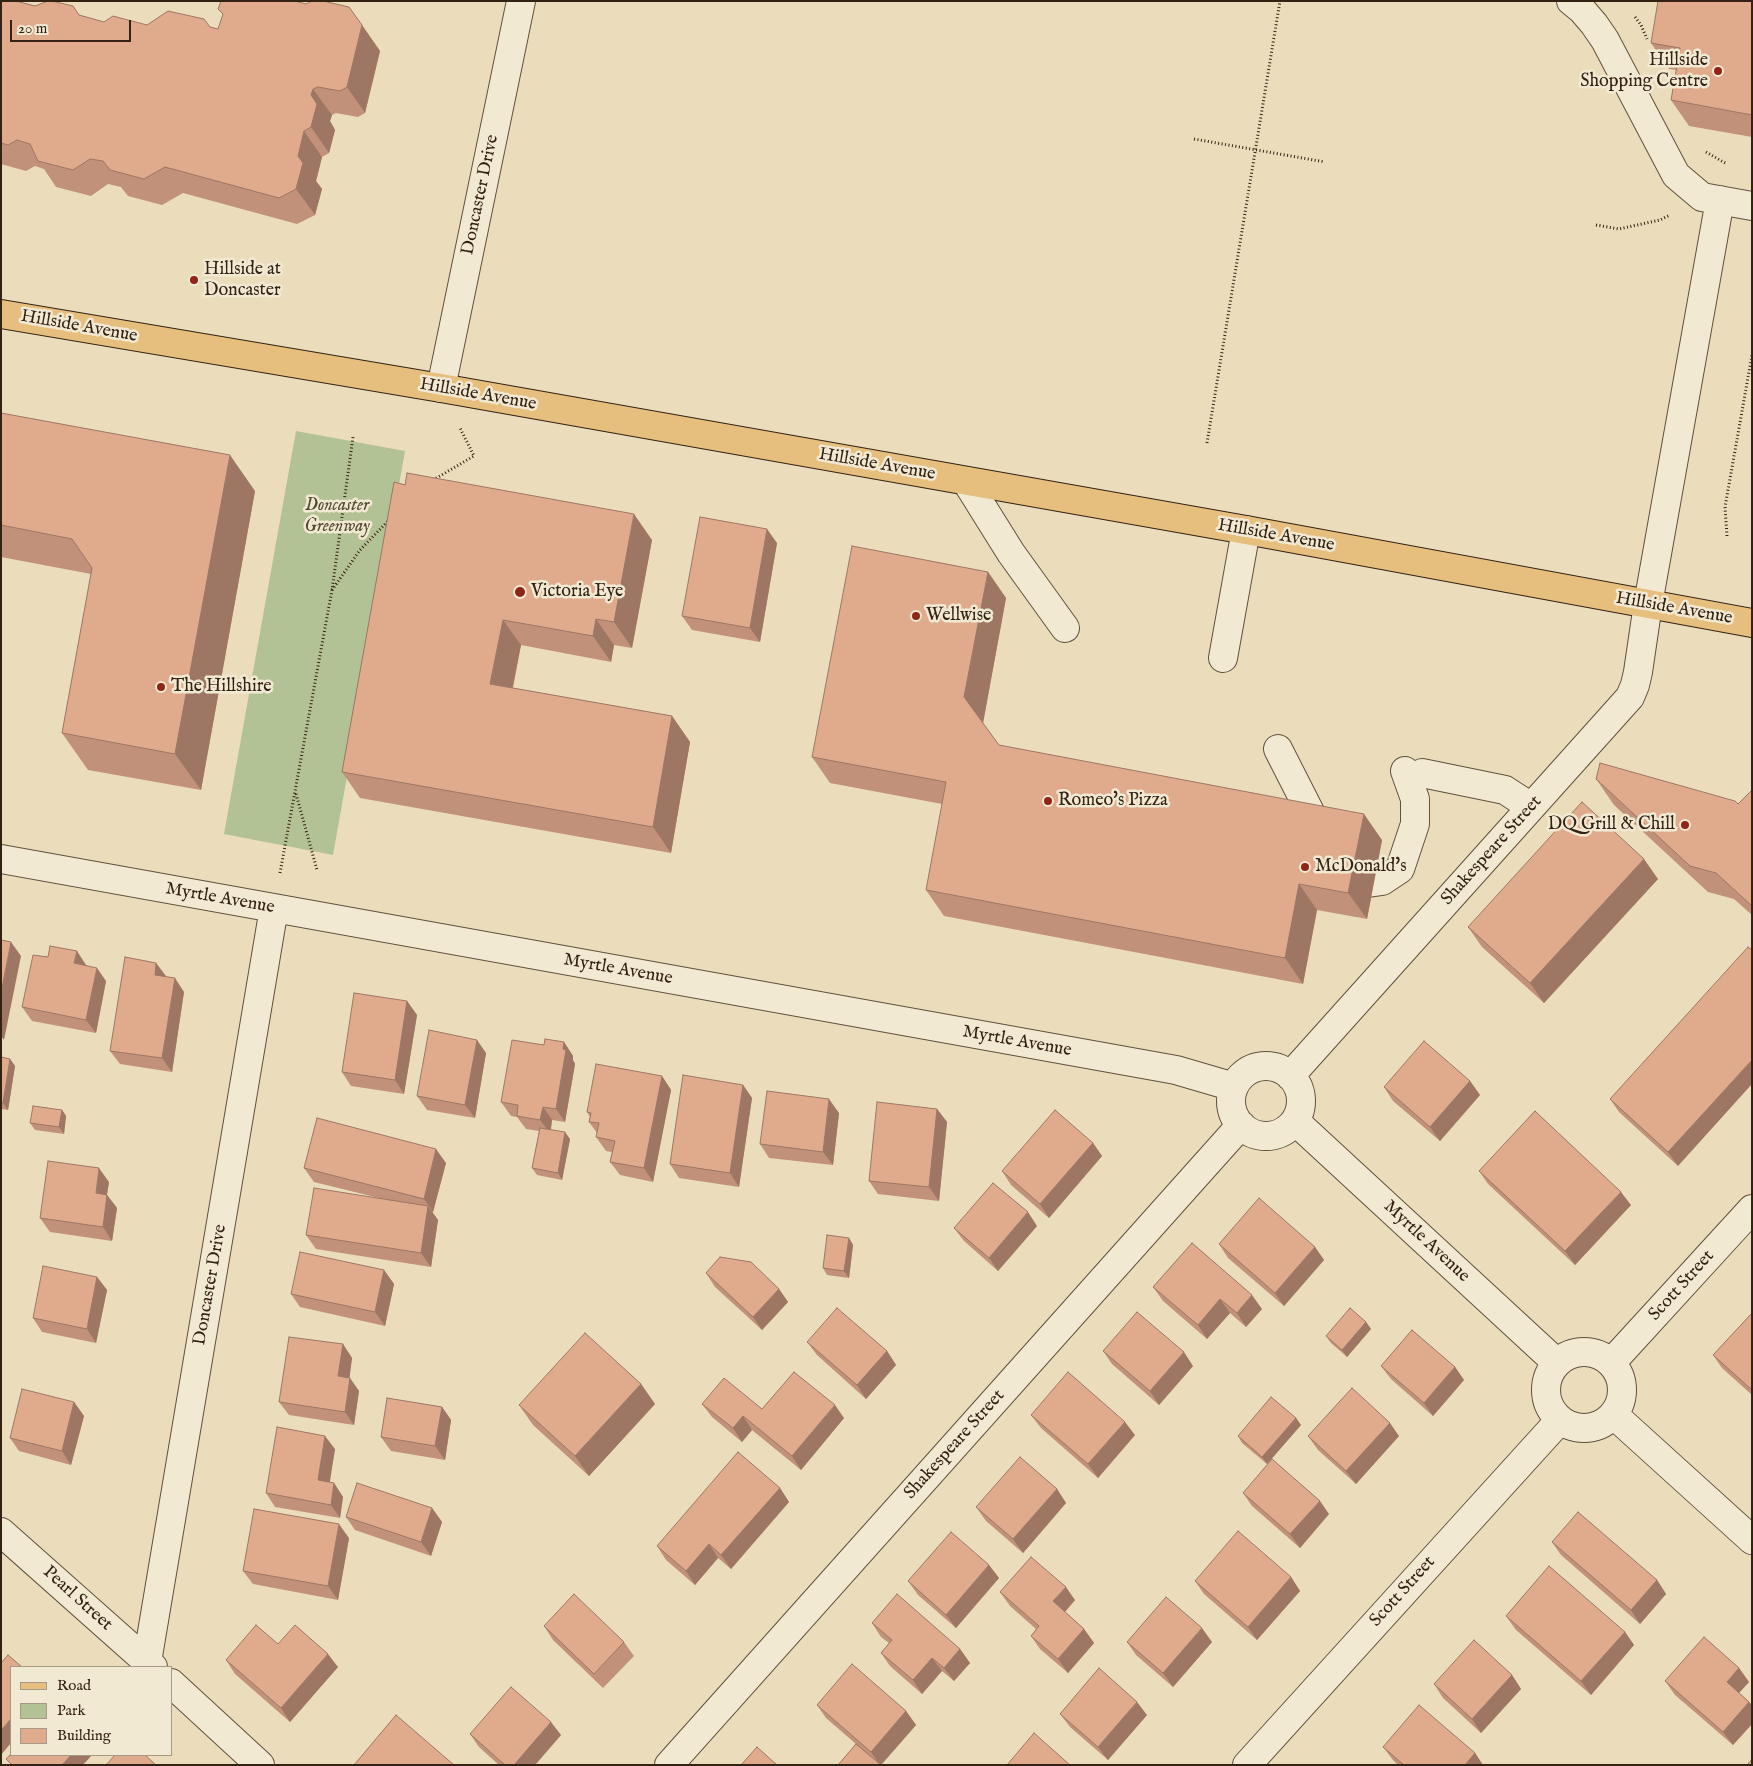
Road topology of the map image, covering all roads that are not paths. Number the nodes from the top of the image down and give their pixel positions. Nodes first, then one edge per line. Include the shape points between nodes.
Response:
1 (521, 1) edge
2 (1571, 1) edge
3 (1720, 200) junction
4 (1752, 206) edge
5 (1, 314) edge
6 (441, 388) junction
7 (966, 481) junction
8 (1246, 530) junction
9 (1648, 604) junction
10 (1752, 623) edge
11 (1065, 628) dead end
12 (1223, 658) dead end
13 (1278, 749) dead end
14 (1531, 807) junction
15 (1, 859) edge
16 (274, 908) junction
17 (1290, 1076) junction
18 (1234, 1087) junction
19 (1295, 1121) junction
20 (1241, 1125) junction
21 (1752, 1209) edge
22 (1557, 1363) junction
23 (1611, 1363) junction
24 (1614, 1415) junction
25 (1560, 1420) junction
26 (1, 1532) edge
27 (1752, 1540) edge
28 (150, 1664) edge
29 (172, 1685) edge
30 (260, 1765) edge
31 (669, 1765) edge
32 (1247, 1765) edge

1 - 6 street, Doncaster Drive
2 - 3 street via 1605,40 1676,175 1702,197
3 - 4 street
3 - 9 street, Shakespeare Street
5 - 6 main road, Hillside Avenue
6 - 7 main road, Hillside Avenue
7 - 8 main road, Hillside Avenue
7 - 11 street via 1011,554
8 - 9 main road, Hillside Avenue
8 - 12 street
9 - 10 main road, Hillside Avenue
9 - 14 street, Shakespeare Street via 1635,685 1630,696
13 - 14 street via 1336,863 1347,877 1361,884 1382,881 1400,869 1415,824 1414,772 1505,790
14 - 17 street, Shakespeare Street
15 - 16 street, Myrtle Avenue
16 - 18 street, Myrtle Avenue via 1176,1070
16 - 28 street, Doncaster Drive
17 - 18 street via 1270,1067 1258,1068 1240,1078
17 - 19 street via 1298,1086 1301,1098
18 - 20 street via 1231,1099 1233,1112
19 - 20 street via 1274,1136 1249,1132
19 - 22 street, Myrtle Avenue
20 - 31 street, Shakespeare Street
21 - 23 street, Scott Street
22 - 23 street via 1569,1354 1584,1351 1599,1354
22 - 25 street via 1548,1376 1545,1392 1550,1408
23 - 24 street via 1620,1375 1623,1388 1621,1402
24 - 25 street via 1603,1424 1588,1428 1573,1427
24 - 27 street
25 - 32 street, Scott Street
26 - 28 street, Pearl Street
29 - 30 street

